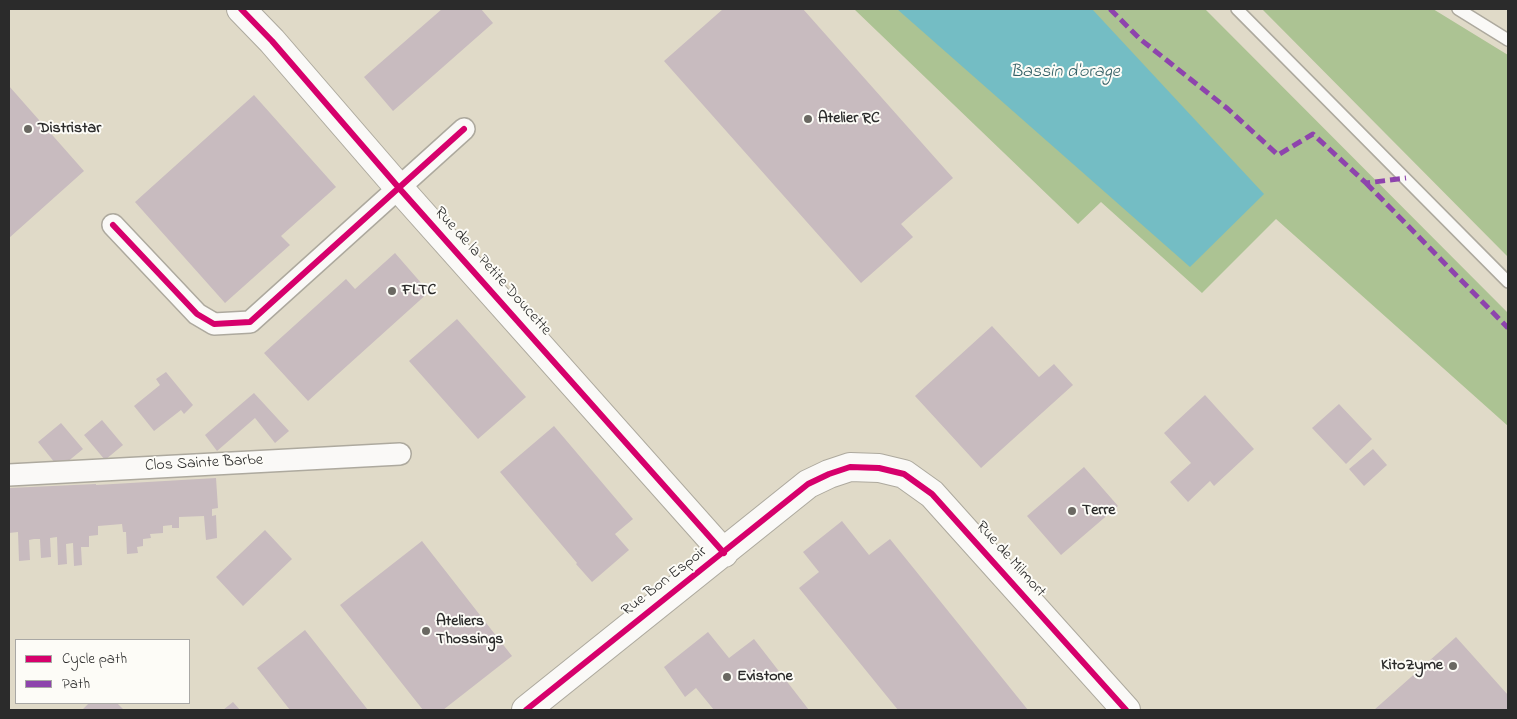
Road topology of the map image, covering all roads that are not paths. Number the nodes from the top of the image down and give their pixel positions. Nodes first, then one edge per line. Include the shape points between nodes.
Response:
1 (241, 9) edge
2 (1237, 9) edge
3 (1458, 9) edge
4 (1508, 40) edge
5 (464, 129) dead end
6 (399, 188) junction
7 (113, 225) dead end
8 (1508, 282) edge
9 (400, 454) dead end
10 (850, 467) joint
11 (9, 475) edge
12 (724, 553) junction
13 (526, 710) edge
14 (1126, 710) edge

1 - 6 street, Rue de la Petite Doucette
2 - 8 lane
3 - 4 lane
5 - 6 street
6 - 7 street via 250,322 214,324 197,314
6 - 12 street, Rue de la Petite Doucette
9 - 11 street, Clos Sainte Barbe
10 - 12 street, Rue Bon Espoir via 808,484
10 - 14 street, Rue de Milmort via 879,468 904,474 932,494
12 - 13 street, Rue Bon Espoir

